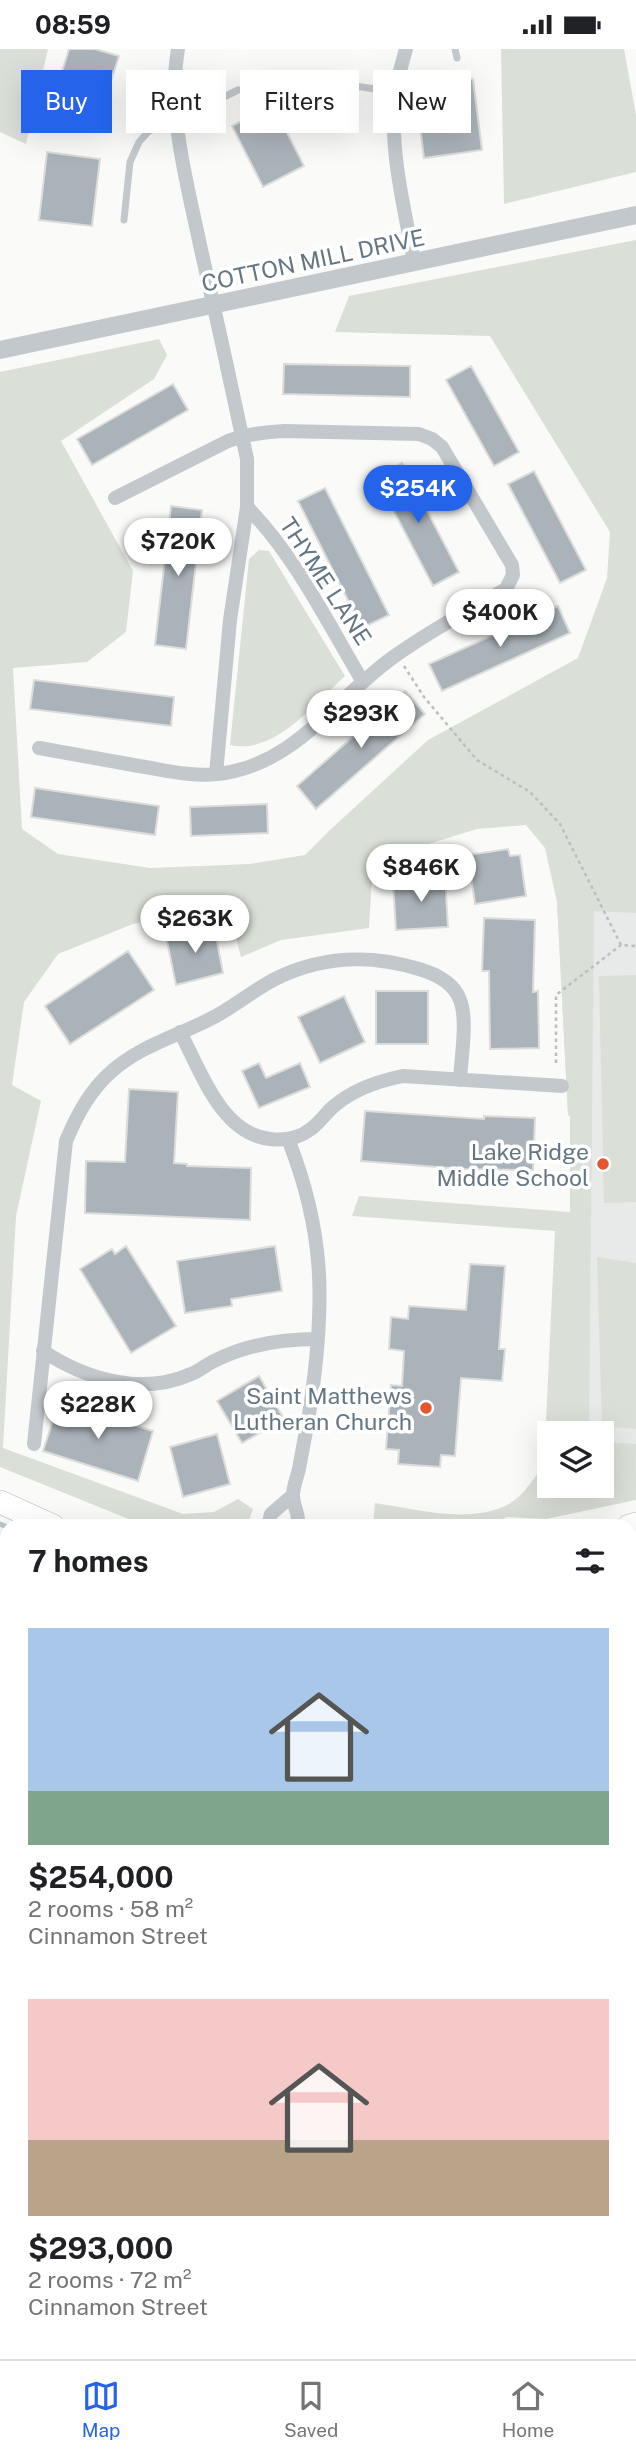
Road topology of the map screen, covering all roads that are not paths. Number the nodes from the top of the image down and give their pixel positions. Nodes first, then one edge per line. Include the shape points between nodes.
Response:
1 (178, 49) edge
2 (406, 49) edge
3 (176, 70) edge
4 (401, 70) edge
5 (238, 90) dead end
6 (226, 96) edge
7 (147, 133) edge
8 (178, 133) edge
9 (394, 133) edge
10 (636, 215) edge
11 (124, 221) dead end
12 (414, 263) junction
13 (214, 306) junction
14 (0, 350) edge
15 (242, 436) junction
16 (115, 498) dead end
17 (247, 507) junction
18 (363, 682) junction
19 (39, 748) dead end
20 (216, 774) junction
21 (180, 1033) junction
22 (460, 1080) junction
23 (562, 1086) dead end
24 (288, 1139) junction
25 (318, 1339) junction
26 (43, 1351) junction
27 (34, 1444) dead end
28 (293, 1495) junction
29 (0, 1502) edge
30 (38, 1519) edge
31 (270, 1519) edge
32 (299, 1519) edge

1 - 3 street
2 - 4 street
5 - 6 lane
7 - 11 lane via 130,162
8 - 13 street
9 - 12 street
10 - 12 street, COTTON MILL DRIVE
12 - 13 street, COTTON MILL DRIVE
13 - 14 street, COTTON MILL DRIVE
13 - 15 street
15 - 16 street
15 - 17 street
15 - 18 street via 284,431 419,434 432,439 442,447 512,565 506,589 418,639
17 - 18 street, THYME LANE via 286,552
17 - 20 street via 230,620
18 - 20 street via 278,755
19 - 20 street via 194,776
21 - 22 street via 302,968 354,958 401,963 445,980 461,1000
21 - 24 street via 223,1113 235,1125 266,1139
21 - 26 street via 130,1056 110,1073 90,1096 66,1141
22 - 23 street
22 - 24 street via 403,1076 380,1081 359,1089 312,1128
24 - 25 street via 316,1230 321,1305
25 - 26 street via 266,1343 215,1360 190,1375 140,1384 91,1377
25 - 28 street
26 - 27 street
28 - 31 street
28 - 32 street
29 - 30 main road

